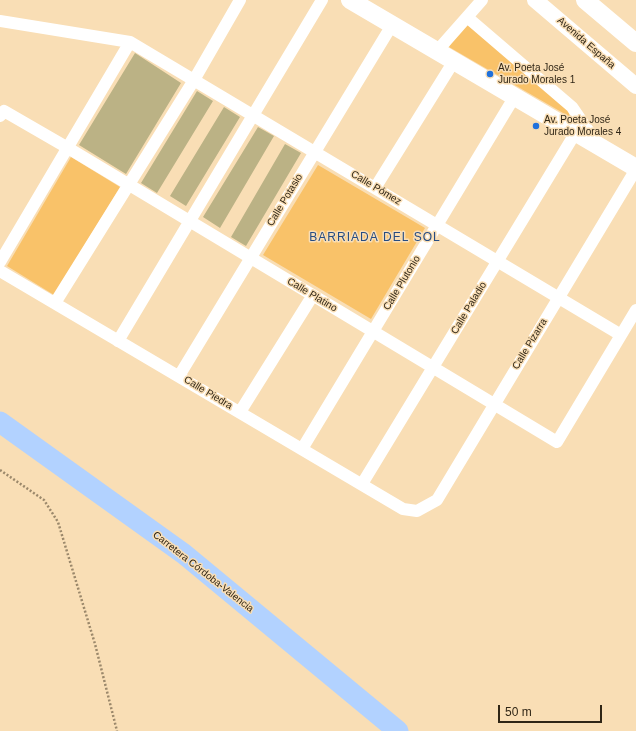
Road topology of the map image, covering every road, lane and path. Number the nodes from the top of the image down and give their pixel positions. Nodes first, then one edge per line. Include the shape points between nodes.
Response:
1 (240, 0) edge
2 (322, 0) edge
3 (482, 0) edge
4 (536, 0) edge
5 (585, 0) edge
6 (351, 1) edge
7 (467, 17) junction
8 (0, 21) edge
9 (392, 24) junction
10 (130, 42) junction
11 (636, 43) edge
12 (437, 51) junction
13 (454, 61) junction
14 (194, 80) junction
15 (636, 86) edge
16 (515, 96) junction
17 (253, 115) junction
18 (0, 116) edge
19 (576, 132) junction
20 (597, 145) junction
21 (68, 148) junction
22 (315, 152) junction
23 (636, 168) edge
24 (129, 184) junction
25 (375, 188) junction
26 (190, 221) junction
27 (437, 225) junction
28 (251, 258) junction
29 (497, 261) junction
30 (0, 262) edge
31 (0, 271) edge
32 (313, 295) junction
33 (558, 297) junction
34 (55, 303) junction
35 (636, 310) edge
36 (373, 331) junction
37 (621, 335) junction
38 (118, 341) junction
39 (433, 367) junction
40 (179, 376) junction
41 (494, 404) junction
42 (240, 412) junction
43 (0, 422) edge
44 (302, 449) junction
45 (0, 470) edge
46 (362, 484) junction
47 (417, 511) joint
48 (117, 731) edge
49 (398, 731) edge

1 - 14 street
2 - 17 street
3 - 7 street
4 - 15 street, Avenida España
5 - 11 main road
6 - 9 main road
7 - 12 street
7 - 20 street via 572,107
8 - 10 street
9 - 12 main road
9 - 22 street, Calle Potasio
10 - 14 street, Calle Pómez
10 - 21 street
12 - 13 main road
13 - 16 main road
13 - 25 street
14 - 17 street, Calle Pómez
14 - 24 street
16 - 19 main road
16 - 27 street, Calle Plutonio
17 - 22 street, Calle Pómez
17 - 26 street
18 - 21 street, Calle Platino via 4,111
19 - 20 main road
19 - 29 street, Calle Paladio
20 - 23 main road
21 - 24 street, Calle Platino
21 - 30 street
22 - 25 street, Calle Pómez
22 - 28 street, Calle Potasio
23 - 33 street, Calle Pizarra
24 - 26 street, Calle Platino
24 - 34 street
25 - 27 street, Calle Pómez
26 - 28 street, Calle Platino
26 - 38 street
27 - 29 street, Calle Pómez
27 - 36 street, Calle Plutonio
28 - 32 street, Calle Platino
28 - 40 street, Calle Potasio
29 - 33 street, Calle Pómez
29 - 39 street, Calle Paladio
31 - 34 street, Calle Piedra
32 - 36 street, Calle Platino
32 - 42 street
33 - 37 street, Calle Pómez
33 - 41 street, Calle Pizarra
34 - 38 street, Calle Piedra
35 - 37 street
36 - 39 street, Calle Platino
36 - 44 street, Calle Plutonio
37 - 41 street, Calle Platino via 557,442
38 - 40 street, Calle Piedra
39 - 41 street, Calle Platino
39 - 46 street, Calle Paladio
40 - 42 street, Calle Piedra
41 - 47 street, Calle Pizarra via 437,500
42 - 44 street, Calle Piedra
43 - 49 highway, Carretera Córdoba-Valencia via 184,554
44 - 46 street, Calle Piedra
45 - 48 path via 44,500 58,522 95,644
46 - 47 street, Calle Piedra via 403,509

